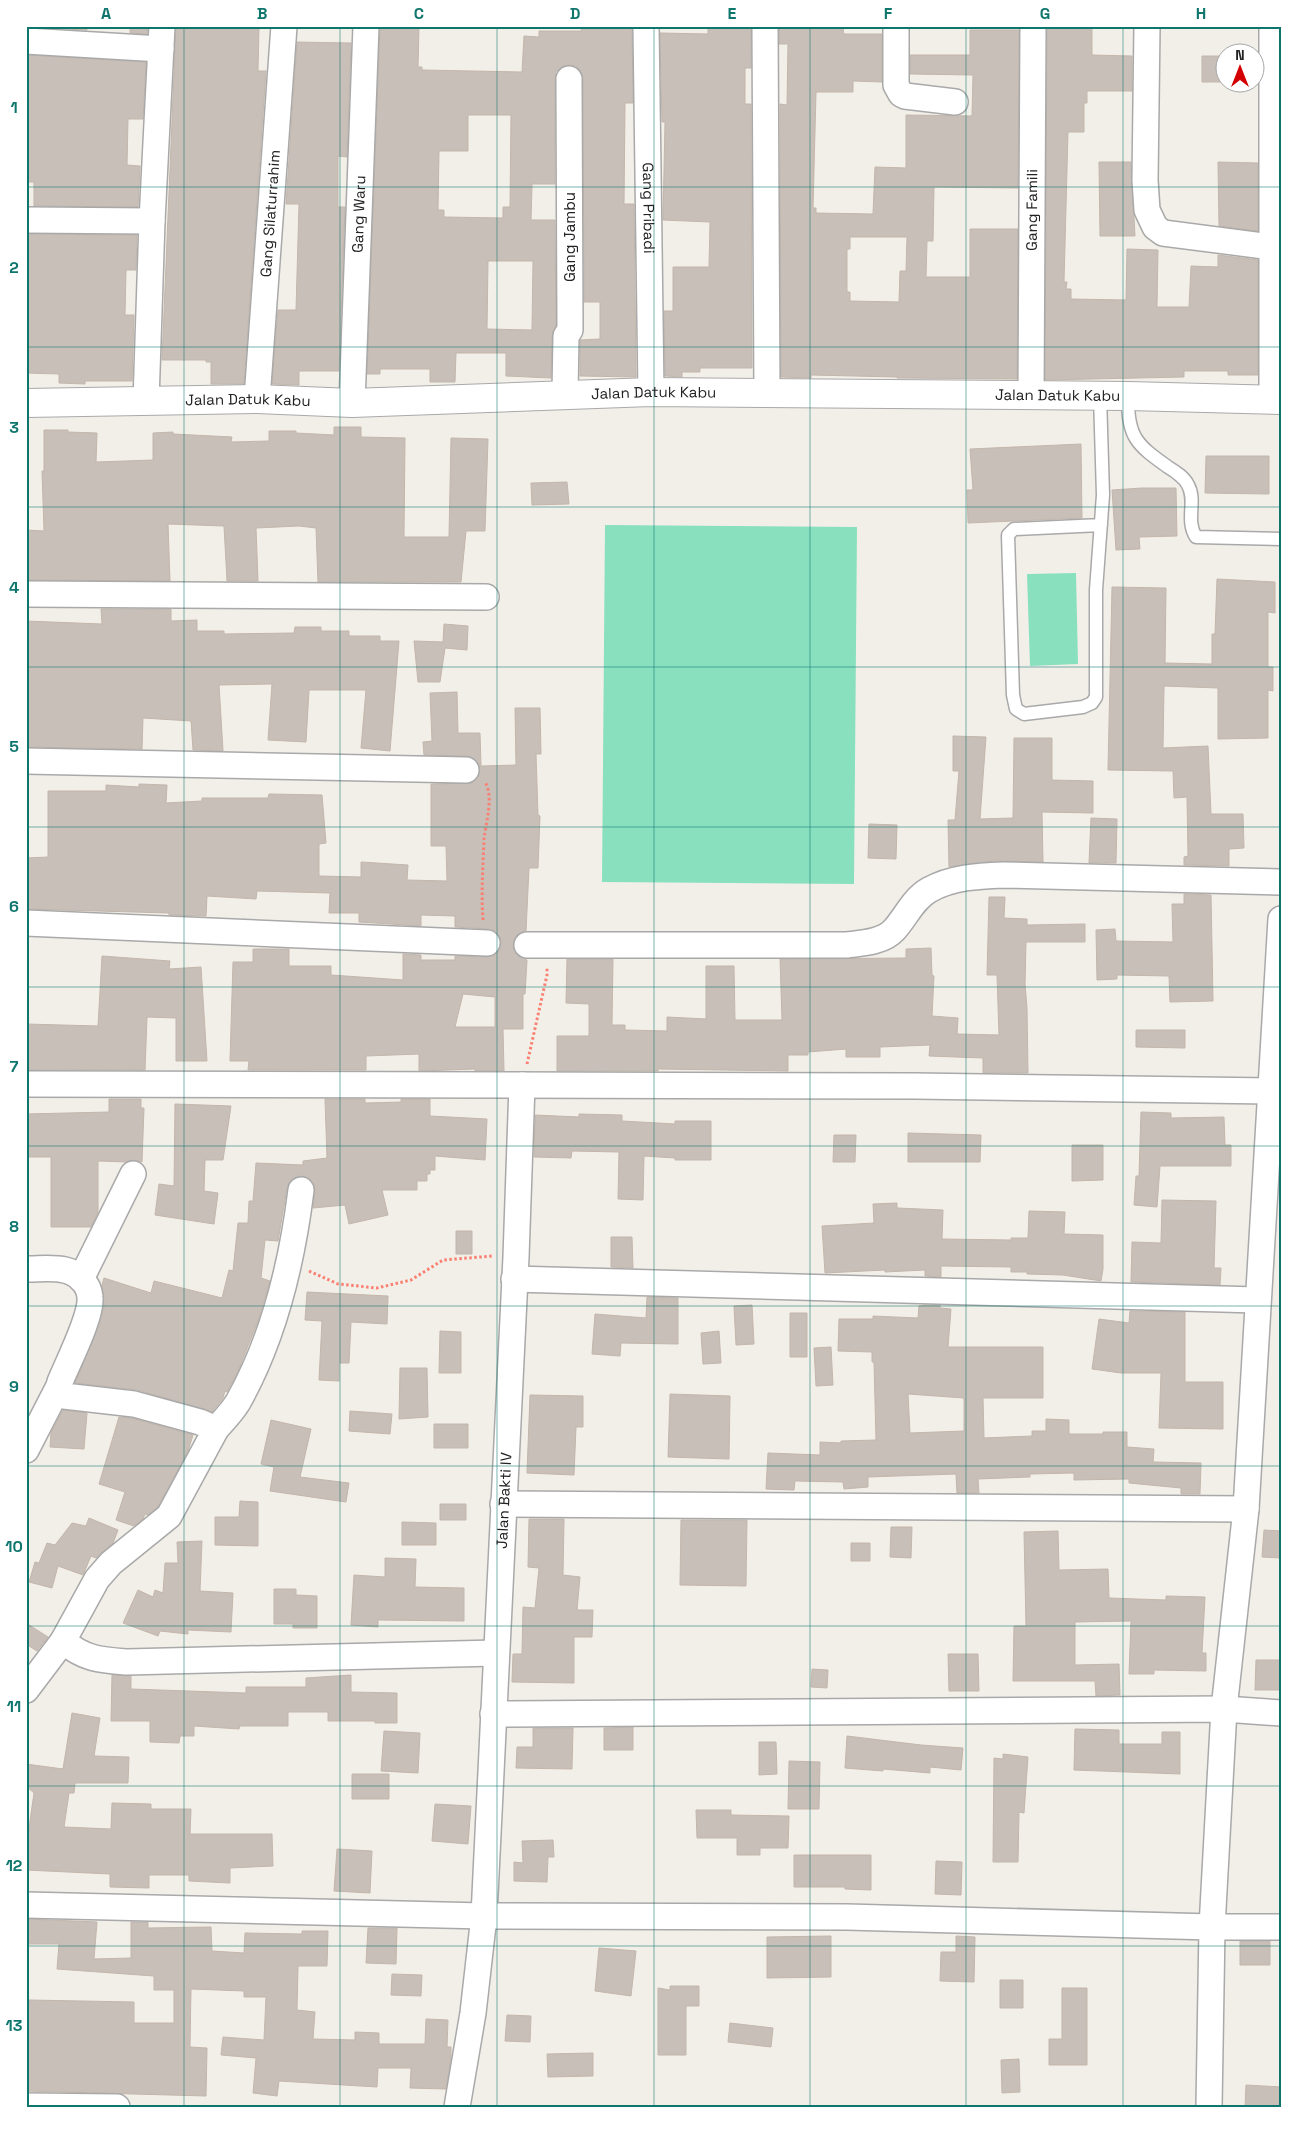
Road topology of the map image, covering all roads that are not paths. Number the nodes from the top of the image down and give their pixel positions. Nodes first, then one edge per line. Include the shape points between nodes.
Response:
1 (284, 26) edge
2 (366, 26) edge
3 (646, 26) edge
4 (765, 26) edge
5 (896, 26) edge
6 (1033, 26) edge
7 (1147, 26) edge
8 (1272, 26) edge
9 (162, 38) edge
10 (26, 41) edge
11 (568, 79) dead end
12 (955, 102) dead end
13 (26, 220) edge
14 (152, 221) junction
15 (1272, 247) junction
16 (651, 392) junction
17 (767, 393) junction
18 (565, 394) junction
19 (1031, 395) junction
20 (1100, 396) junction
21 (1128, 396) junction
22 (257, 399) junction
23 (1276, 399) edge
24 (146, 401) junction
25 (26, 403) edge
26 (352, 403) junction
27 (1101, 525) junction
28 (1281, 539) edge
29 (26, 594) edge
30 (486, 597) dead end
31 (26, 760) edge
32 (466, 770) road end
33 (1281, 882) edge
34 (1281, 919) edge
35 (26, 923) edge
36 (487, 943) road end
37 (527, 945) road end
38 (26, 1084) edge
39 (522, 1085) junction
40 (1271, 1091) junction
41 (133, 1174) dead end
42 (301, 1190) dead end
43 (26, 1268) edge
44 (515, 1268) junction
45 (81, 1279) junction
46 (1257, 1300) junction
47 (59, 1386) junction
48 (216, 1430) junction
49 (26, 1450) edge
50 (504, 1504) junction
51 (1246, 1509) junction
52 (63, 1641) junction
53 (495, 1653) junction
54 (26, 1690) edge
55 (1224, 1710) junction
56 (1281, 1713) edge
57 (493, 1714) junction
58 (26, 1905) edge
59 (484, 1916) junction
60 (1212, 1927) junction
61 (1281, 1927) edge
62 (26, 2106) edge
63 (117, 2107) edge
64 (457, 2107) edge
65 (1210, 2107) edge

1 - 22 street, Gang Silaturrahim
2 - 26 street, Gang Waru
3 - 16 street, Gang Pribadi
4 - 17 street
5 - 12 street via 896,85 900,94
6 - 19 street, Gang Famili
7 - 15 street via 1145,180 1150,220 1163,233
8 - 15 street
9 - 10 street
9 - 14 street
11 - 18 street, Gang Jambu via 570,330 566,336
13 - 14 street
14 - 24 street
15 - 23 street
16 - 17 street, Jalan Datuk Kabu
16 - 18 street, Jalan Datuk Kabu
17 - 19 street, Jalan Datuk Kabu
18 - 26 street, Jalan Datuk Kabu
19 - 20 street, Jalan Datuk Kabu
20 - 21 street, Jalan Datuk Kabu
20 - 27 lane
21 - 23 street, Jalan Datuk Kabu
21 - 28 lane via 1128,412 1136,442 1179,474 1191,491 1191,529 1196,537
22 - 24 street, Jalan Datuk Kabu
22 - 26 street, Jalan Datuk Kabu
24 - 25 street, Jalan Datuk Kabu
27 - 27 lane via 1096,590 1096,697 1083,707 1024,714 1016,709 1013,695 1008,534 1014,529
29 - 30 street
31 - 32 street
33 - 37 street via 970,876 929,890 912,904 893,931 865,943
34 - 40 street
35 - 36 street
38 - 39 street
39 - 40 street
39 - 44 street, Jalan Bakti IV
40 - 46 street
41 - 45 street
42 - 48 street via 290,1264 261,1353 237,1404
43 - 45 street via 65,1270
44 - 46 street
44 - 50 street, Jalan Bakti IV
45 - 47 street via 90,1295 89,1310
46 - 51 street
47 - 48 street via 64,1396 134,1404 200,1422
47 - 49 street
48 - 52 street via 169,1516 111,1563 97,1579
50 - 51 street
50 - 53 street, Jalan Bakti IV
51 - 55 street
52 - 53 street via 77,1653 127,1662
52 - 54 street
53 - 57 street, Jalan Bakti IV
55 - 56 street
55 - 57 street
55 - 60 street
57 - 59 street, Jalan Bakti IV
58 - 59 street
59 - 60 street via 847,1917
59 - 64 street, Jalan Bakti IV
60 - 61 street
60 - 65 street
62 - 63 street

